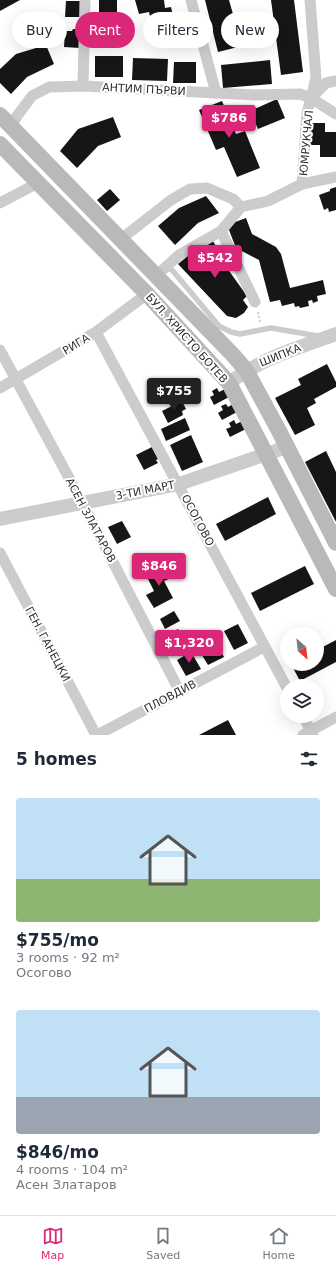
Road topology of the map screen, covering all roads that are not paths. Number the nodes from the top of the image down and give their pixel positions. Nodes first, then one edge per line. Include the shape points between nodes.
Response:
1 (85, 0) edge
2 (191, 0) edge
3 (310, 0) edge
4 (336, 81) edge
5 (83, 86) junction
6 (216, 93) junction
7 (311, 98) junction
8 (336, 114) edge
9 (0, 115) edge
10 (11, 127) junction
11 (0, 144) edge
12 (336, 177) edge
13 (38, 183) junction
14 (302, 184) junction
15 (0, 204) edge
16 (241, 207) junction
17 (221, 231) junction
18 (121, 239) junction
19 (161, 271) junction
20 (147, 294) junction
21 (255, 302) road end
22 (96, 332) junction
23 (332, 335) edge
24 (0, 350) edge
25 (246, 370) junction
26 (16, 380) junction
27 (229, 383) junction
28 (0, 388) edge
29 (287, 447) junction
30 (264, 455) junction
31 (179, 484) junction
32 (82, 502) junction
33 (0, 519) edge
34 (336, 543) edge
35 (0, 554) edge
36 (336, 589) edge
37 (264, 647) junction
38 (282, 679) edge
39 (179, 690) junction
40 (336, 717) edge
41 (305, 723) edge
42 (309, 734) edge
43 (96, 735) edge

1 - 5 street
2 - 6 street
3 - 7 street, ЮМРУКЧАЛ via 316,78
4 - 7 street via 326,84
5 - 6 street, АНТИМ ПЪРВИ
5 - 10 street, АНТИМ ПЪРВИ via 49,87 32,96
6 - 7 street, АНТИМ ПЪРВИ via 300,94
7 - 8 street
7 - 14 street, ЮМРУКЧАЛ via 307,113
9 - 10 main road, БУЛ. ХРИСТО БОТЕВ
10 - 18 main road, БУЛ. ХРИСТО БОТЕВ
11 - 13 main road, БУЛ. ХРИСТО БОТЕВ
12 - 14 street
13 - 15 street
13 - 20 main road, БУЛ. ХРИСТО БОТЕВ
14 - 16 street via 268,201
16 - 17 street
16 - 18 street via 234,199 207,188 190,189 171,200
17 - 19 street via 179,255
17 - 21 street
18 - 19 main road, БУЛ. ХРИСТО БОТЕВ
19 - 23 lane via 173,271 219,326 231,332 240,334 271,328
19 - 25 main road, БУЛ. ХРИСТО БОТЕВ
20 - 22 street, РИГА
20 - 27 main road, БУЛ. ХРИСТО БОТЕВ
22 - 26 street, РИГА
22 - 31 street, ОСОГОВО
23 - 25 street, ШИПКА via 269,358
24 - 26 street, АСЕН ЗЛАТАРОВ
25 - 27 street, ШИПКА
25 - 29 main road, БУЛ. ХРИСТО БОТЕВ
26 - 28 street, РИГА
26 - 32 street, АСЕН ЗЛАТАРОВ
27 - 30 main road, БУЛ. ХРИСТО БОТЕВ
29 - 30 street, 3-ТИ МАРТ
29 - 34 main road, БУЛ. ХРИСТО БОТЕВ
30 - 31 street, 3-ТИ МАРТ
30 - 36 main road, БУЛ. ХРИСТО БОТЕВ
31 - 32 street, 3-ТИ МАРТ
31 - 37 street, ОСОГОВО
32 - 33 street, 3-ТИ МАРТ
32 - 39 street, АСЕН ЗЛАТАРОВ
35 - 43 street, ГЕН. ГАНЕЦКИ
37 - 38 street, ОСОГОВО
37 - 39 street, ПЛОВДИВ
39 - 43 street, ПЛОВДИВ
40 - 42 street
41 - 42 street

